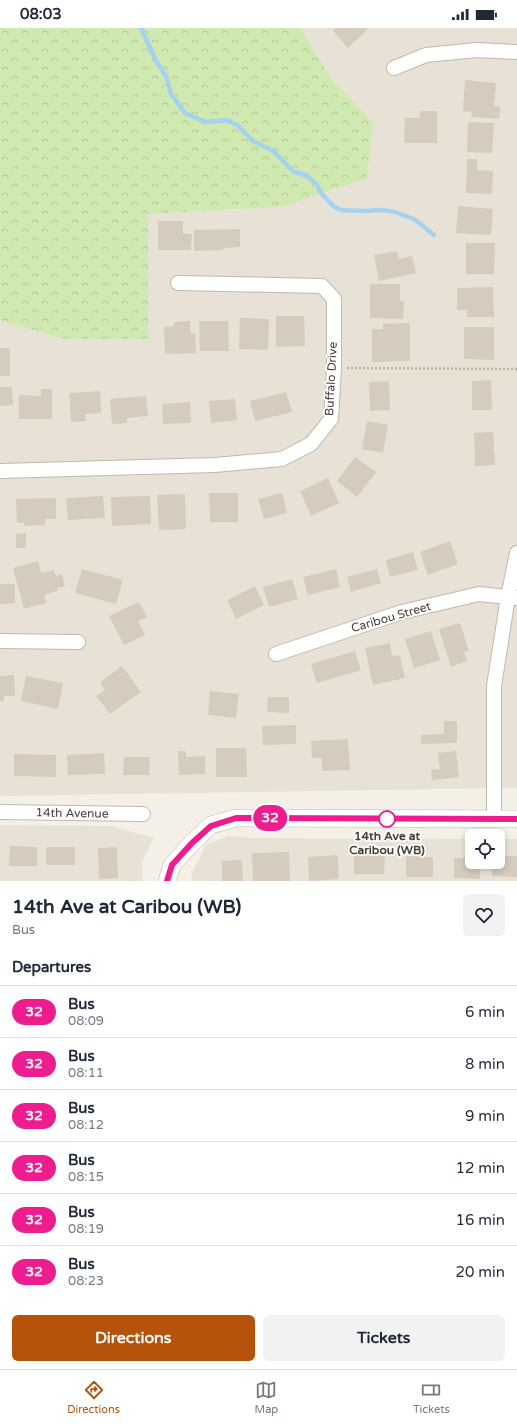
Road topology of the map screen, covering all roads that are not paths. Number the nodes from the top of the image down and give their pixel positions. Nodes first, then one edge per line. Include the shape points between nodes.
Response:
1 (517, 52) edge
2 (394, 68) dead end
3 (178, 283) dead end
4 (0, 471) edge
5 (517, 553) edge
6 (512, 598) edge
7 (0, 641) edge
8 (78, 642) dead end
9 (276, 654) dead end
10 (0, 812) edge
11 (143, 814) dead end
12 (517, 819) edge
13 (494, 820) junction
14 (166, 881) edge

1 - 2 street via 477,50 426,55
3 - 4 street, Buffalo Drive via 322,286 334,299 331,419 311,444 282,459 215,466
5 - 6 street
6 - 9 street, Caribou Street via 479,594 402,612
6 - 13 street via 494,686
7 - 8 street
10 - 11 street, 14th Avenue
12 - 13 street
13 - 14 street via 236,818 211,826 192,843 172,865

